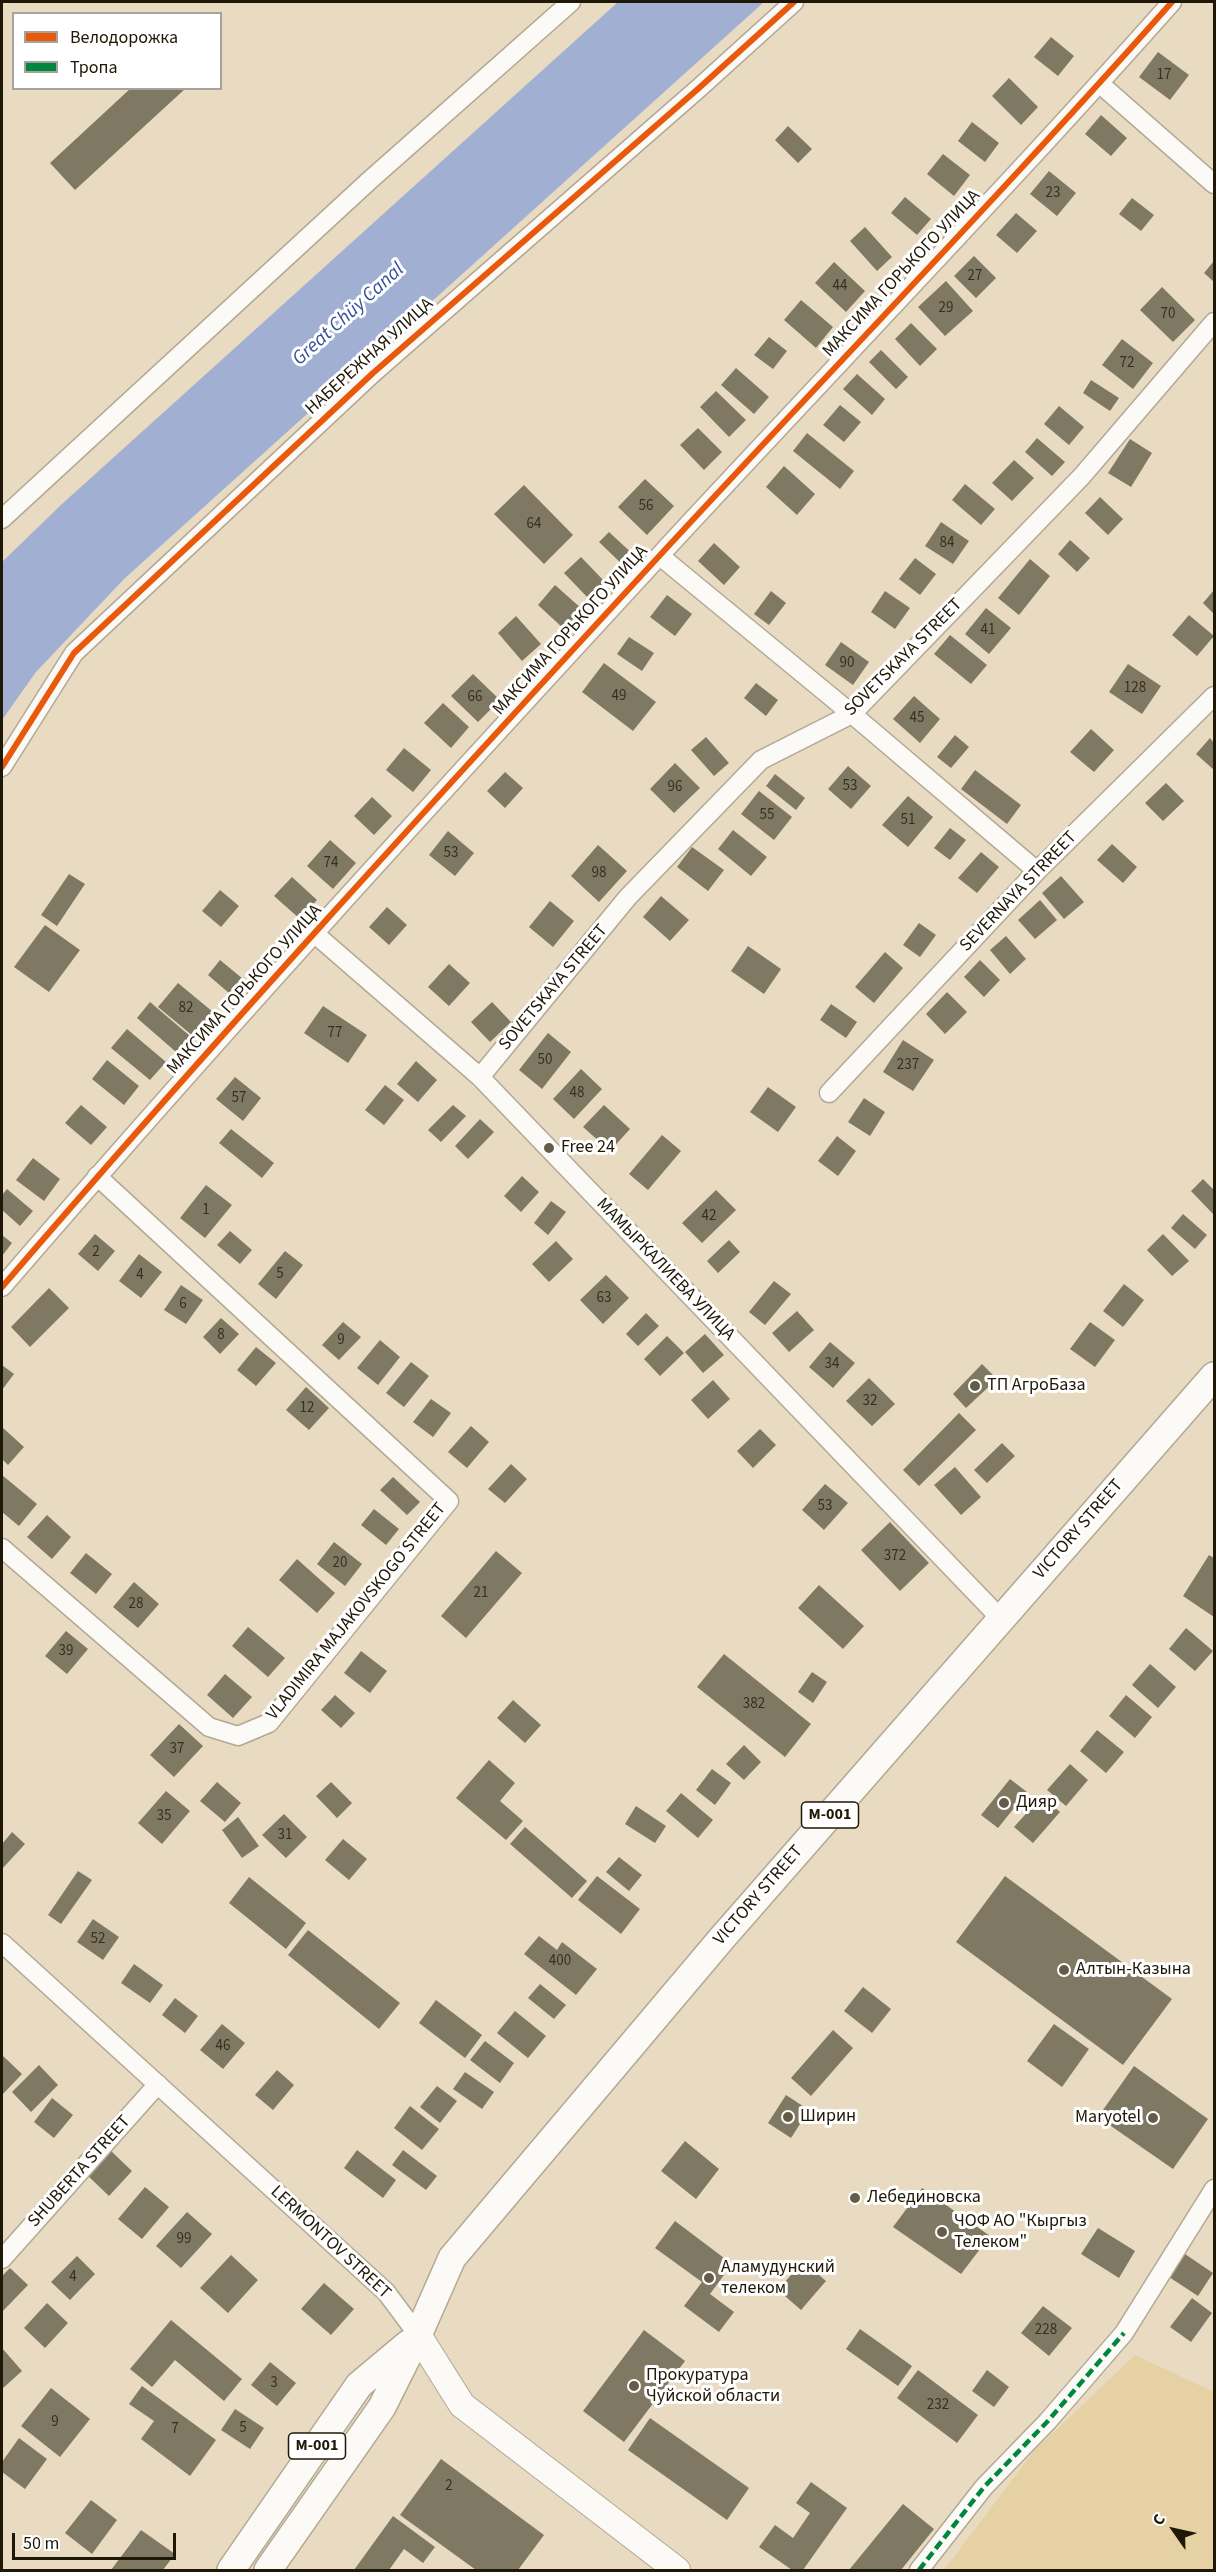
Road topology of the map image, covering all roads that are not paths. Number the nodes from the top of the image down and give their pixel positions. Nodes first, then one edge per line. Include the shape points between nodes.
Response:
1 (572, 2) edge
2 (794, 2) edge
3 (1172, 2) edge
4 (1099, 83) junction
5 (1215, 184) edge
6 (1215, 322) edge
7 (2, 519) edge
8 (660, 556) junction
9 (1215, 696) edge
10 (852, 714) junction
11 (2, 766) edge
12 (1037, 871) junction
13 (315, 934) junction
14 (480, 1077) junction
15 (829, 1093) dead end
16 (98, 1176) junction
17 (2, 1287) edge
18 (1215, 1376) edge
19 (2, 1548) edge
20 (1002, 1620) junction
21 (2, 1943) edge
22 (158, 2084) junction
23 (1215, 2189) edge
24 (2, 2259) edge
25 (418, 2336) junction
26 (231, 2571) edge
27 (268, 2571) edge
28 (677, 2571) edge
29 (920, 2571) edge

1 - 7 street via 370,180
2 - 11 street, НАБЕРЕЖНАЯ УЛИЦА via 373,373 74,653
3 - 4 street, МАКСИМА ГОРЬКОГО УЛИЦА
4 - 5 street
4 - 8 street, МАКСИМА ГОРЬКОГО УЛИЦА
6 - 10 street, SOVETSKAYA STREET via 1082,476
8 - 10 street
8 - 13 street, МАКСИМА ГОРЬКОГО УЛИЦА
9 - 12 street, SEVERNAYA STRREET
10 - 12 street
10 - 14 street, SOVETSKAYA STREET via 761,760 628,897
12 - 15 street, SEVERNAYA STRREET
13 - 14 street, МАМЫРКАЛИЕВА УЛИЦА
13 - 16 street, МАКСИМА ГОРЬКОГО УЛИЦА
14 - 20 street, МАМЫРКАЛИЕВА УЛИЦА
16 - 17 street, МАКСИМА ГОРЬКОГО УЛИЦА
16 - 19 street, VLADIMIRA MAJAKOVSKOGO STREET via 449,1501 269,1723 238,1736 209,1727
18 - 20 main road, VICTORY STREET / М-001
20 - 25 main road, VICTORY STREET / М-001 via 723,1937 452,2258
21 - 22 street, LERMONTOV STREET
22 - 24 street, SHUBERTA STREET
22 - 25 street, LERMONTOV STREET via 386,2292
23 - 29 street via 1124,2334 984,2487
25 - 26 main road, М-001 via 359,2385
25 - 27 main road, М-001 via 382,2407
25 - 28 main road, LERMONTOV STREET via 462,2405

